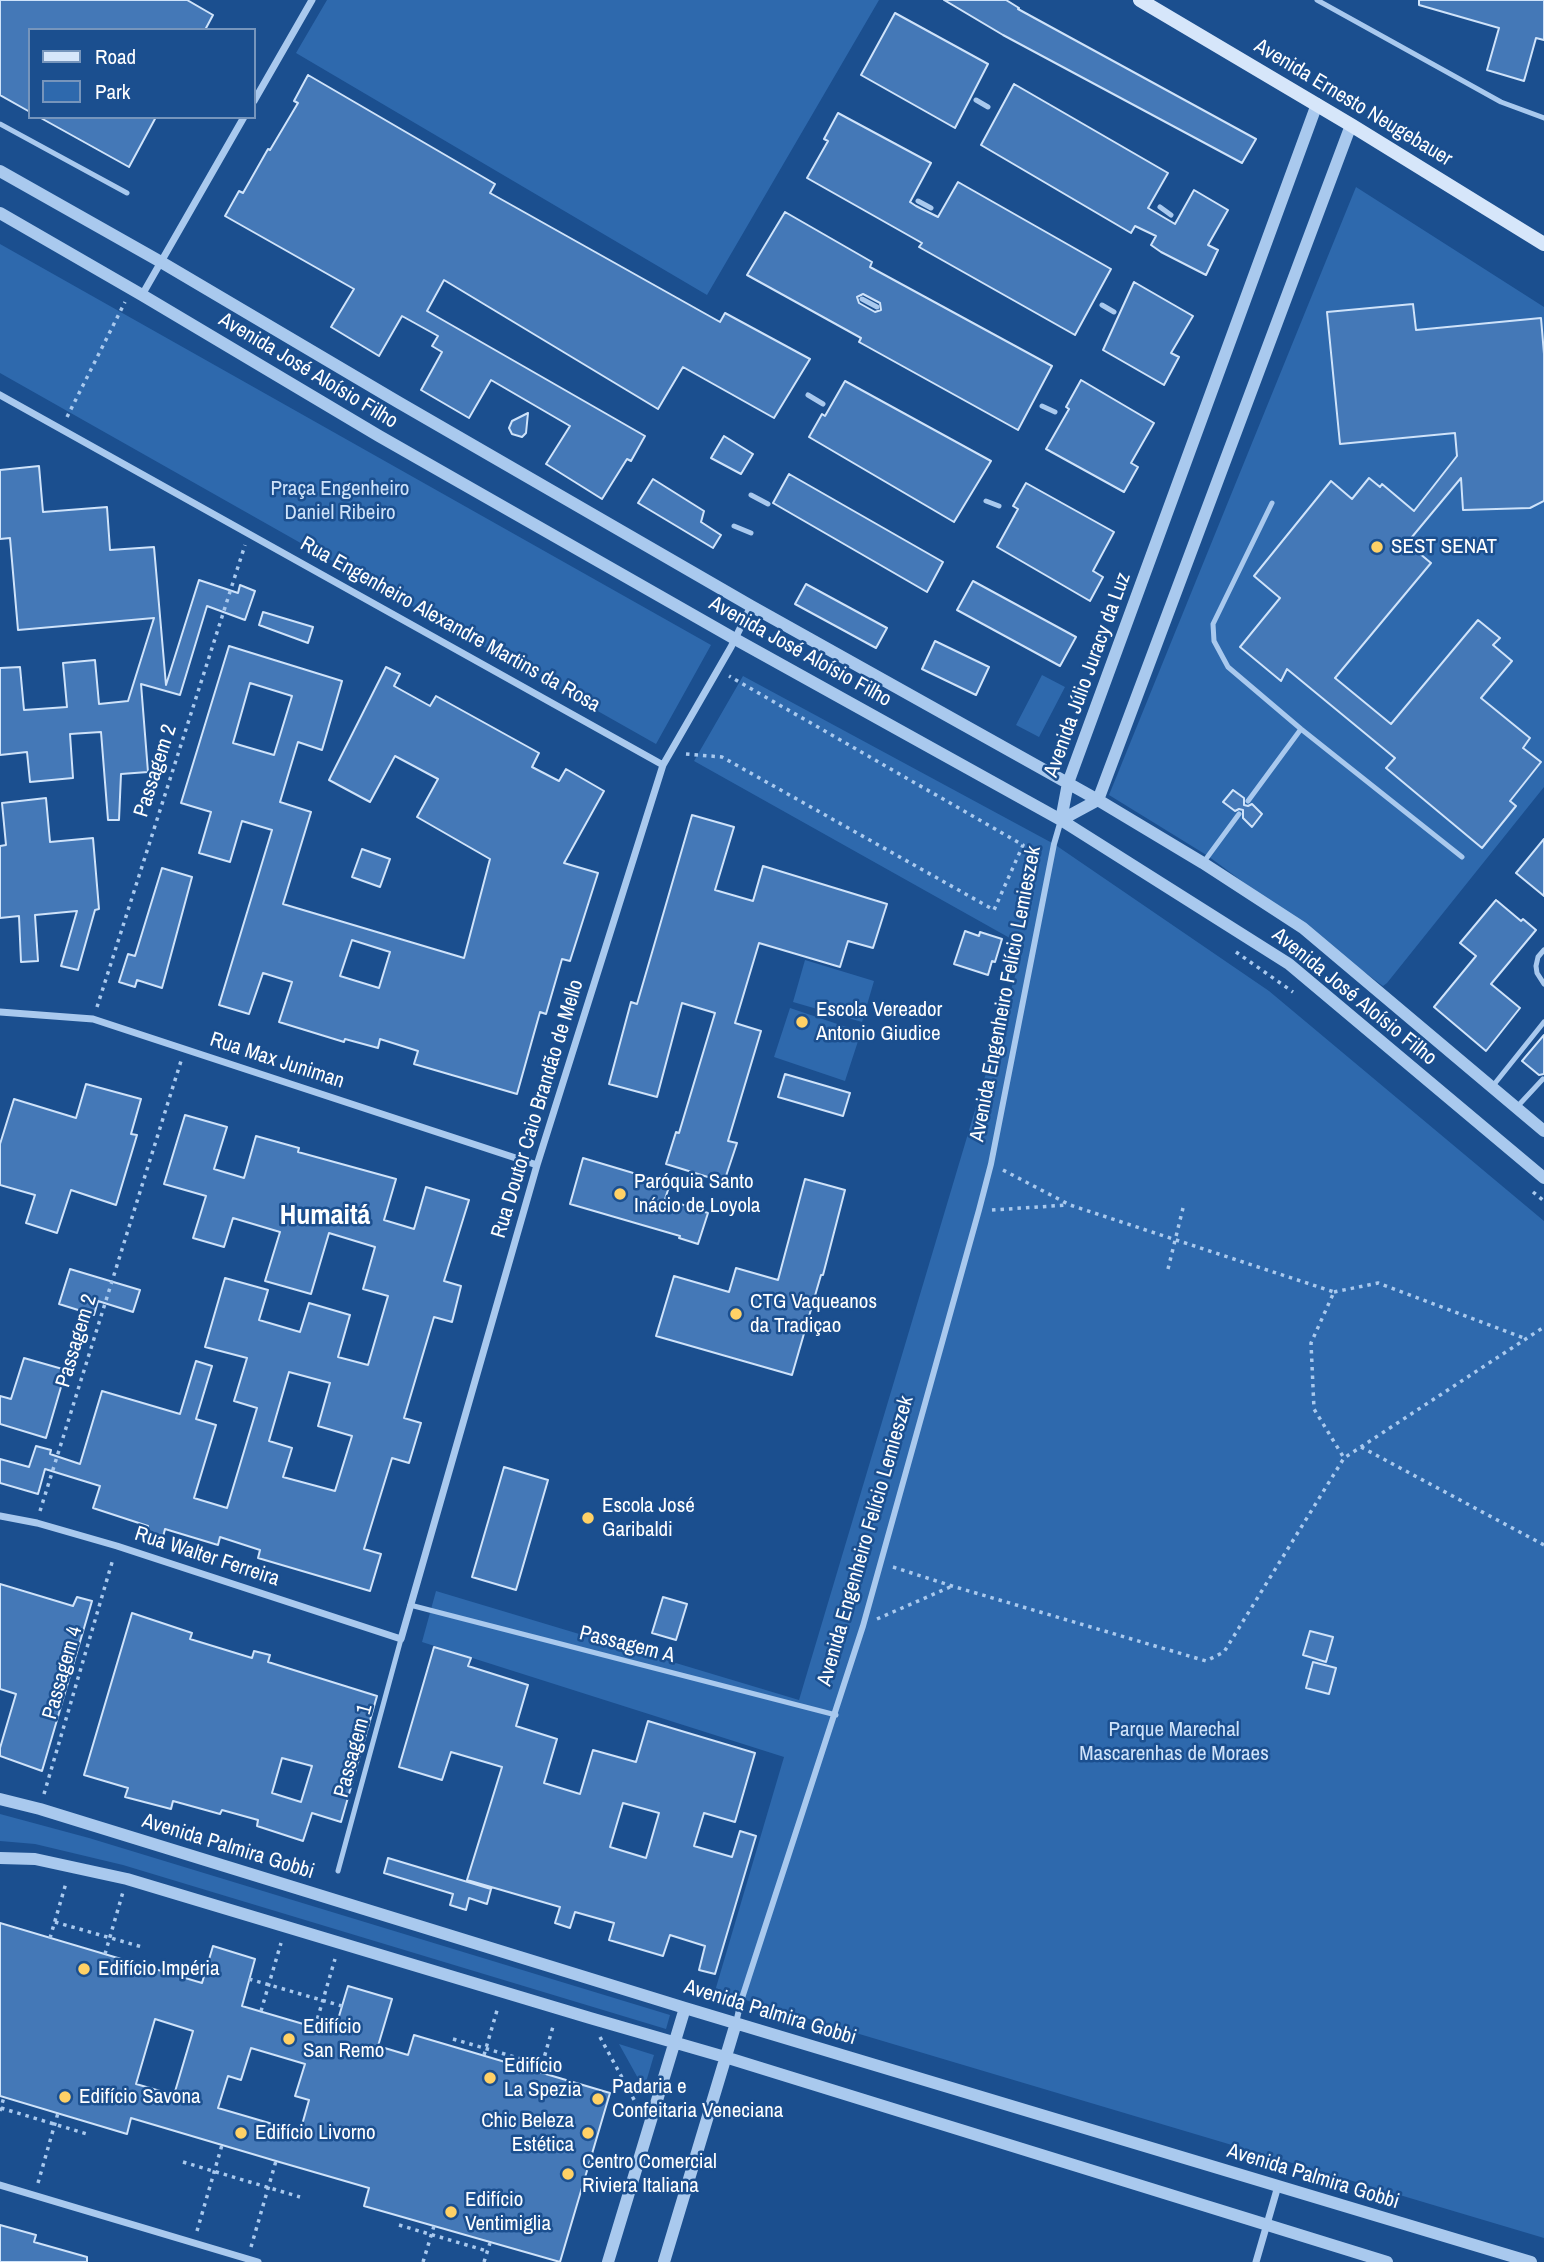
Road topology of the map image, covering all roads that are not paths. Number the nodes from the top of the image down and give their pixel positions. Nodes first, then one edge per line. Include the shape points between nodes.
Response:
1 (312, 0) edge
2 (1140, 0) edge
3 (1317, 0) edge
4 (256, 98) edge
5 (976, 100) dead end
6 (1317, 104) junction
7 (988, 107) dead end
8 (1544, 118) edge
9 (243, 119) edge
10 (0, 124) edge
11 (1351, 125) junction
12 (0, 170) edge
13 (127, 193) dead end
14 (918, 201) dead end
15 (931, 208) dead end
16 (1160, 208) dead end
17 (0, 214) edge
18 (1171, 215) dead end
19 (1544, 244) edge
20 (161, 262) junction
21 (142, 295) junction
22 (862, 299) dead end
23 (1102, 305) dead end
24 (877, 307) dead end
25 (1114, 312) dead end
26 (0, 395) edge
27 (808, 395) dead end
28 (823, 404) dead end
29 (1042, 406) dead end
30 (1055, 412) dead end
31 (751, 495) dead end
32 (986, 501) dead end
33 (1272, 503) dead end
34 (768, 504) dead end
35 (999, 506) dead end
36 (734, 526) dead end
37 (751, 533) dead end
38 (751, 606) junction
39 (735, 639) junction
40 (1301, 729) junction
41 (663, 765) junction
42 (1068, 783) junction
43 (1098, 800) junction
44 (1248, 801) dead end
45 (1239, 814) dead end
46 (1061, 820) junction
47 (1462, 857) dead end
48 (1203, 863) junction
49 (1544, 950) edge
50 (1544, 984) edge
51 (0, 1012) edge
52 (1544, 1022) edge
53 (1543, 1079) edge
54 (1492, 1087) junction
55 (1516, 1108) junction
56 (1544, 1131) edge
57 (537, 1165) junction
58 (1544, 1178) edge
59 (0, 1517) edge
60 (410, 1605) junction
61 (401, 1639) junction
62 (836, 1715) junction
63 (0, 1799) edge
64 (0, 1858) edge
65 (338, 1871) dead end
66 (685, 2008) junction
67 (736, 2023) junction
68 (675, 2043) junction
69 (725, 2057) junction
70 (0, 2185) edge
71 (1278, 2186) junction
72 (1266, 2226) junction
73 (258, 2262) edge
74 (608, 2262) edge
75 (664, 2262) edge
76 (1256, 2262) edge
77 (1387, 2262) edge
78 (1531, 2262) edge

1 - 4 street
2 - 6 main road, Avenida Ernesto Neugebauer
3 - 8 lane via 1501,102
5 - 7 lane
6 - 11 main road, Avenida Ernesto Neugebauer
6 - 42 street, Avenida Júlio Juracy da Luz
9 - 20 street
10 - 13 lane
11 - 19 main road, Avenida Ernesto Neugebauer
11 - 43 street
12 - 20 street, Avenida José Aloísio Filho
14 - 15 lane
16 - 18 lane
17 - 21 street, Avenida José Aloísio Filho
20 - 21 street
20 - 38 street, Avenida José Aloísio Filho
21 - 39 street, Avenida José Aloísio Filho
22 - 24 lane
23 - 25 lane
26 - 41 street, Rua Engenheiro Alexandre Martins da Rosa
27 - 28 lane
29 - 30 lane
31 - 34 lane
32 - 35 lane
33 - 40 lane via 1213,624 1214,641 1228,667
36 - 37 lane
38 - 39 street, Rua Doutor Caio Brandão de Mello
38 - 42 street, Avenida José Aloísio Filho
39 - 41 street, Rua Doutor Caio Brandão de Mello
39 - 46 street, Avenida José Aloísio Filho
40 - 44 lane
40 - 47 lane
41 - 57 street, Rua Doutor Caio Brandão de Mello
42 - 43 street, Avenida José Aloísio Filho
42 - 46 street, Avenida Júlio Juracy da Luz
43 - 46 street
43 - 48 street, Avenida José Aloísio Filho
45 - 48 lane
46 - 58 street, Avenida José Aloísio Filho via 1289,964
46 - 62 street, Avenida Engenheiro Felício Lemieszek via 991,1164
48 - 54 street, Avenida José Aloísio Filho via 1303,928
49 - 50 lane via 1536,966
51 - 57 street, Rua Max Juniman via 93,1019
52 - 54 lane
53 - 55 lane
54 - 55 street, Avenida José Aloísio Filho
55 - 56 street, Avenida José Aloísio Filho
57 - 60 street, Rua Doutor Caio Brandão de Mello
59 - 61 street, Rua Walter Ferreira via 117,1546
60 - 61 street, Rua Doutor Caio Brandão de Mello
60 - 62 lane, Passagem A
61 - 65 lane, Passagem 1
62 - 67 street, Avenida Engenheiro Felício Lemieszek
63 - 66 street, Avenida Palmira Gobbi
64 - 68 street via 35,1859 127,1879
66 - 67 street, Avenida Palmira Gobbi
66 - 68 street
67 - 69 street, Avenida Engenheiro Felício Lemieszek
67 - 71 street, Avenida Palmira Gobbi
68 - 69 street
68 - 74 street
69 - 72 street
69 - 75 street, Avenida Engenheiro Felício Lemieszek
70 - 73 street
71 - 72 street
71 - 78 street, Avenida Palmira Gobbi
72 - 76 street
72 - 77 street

